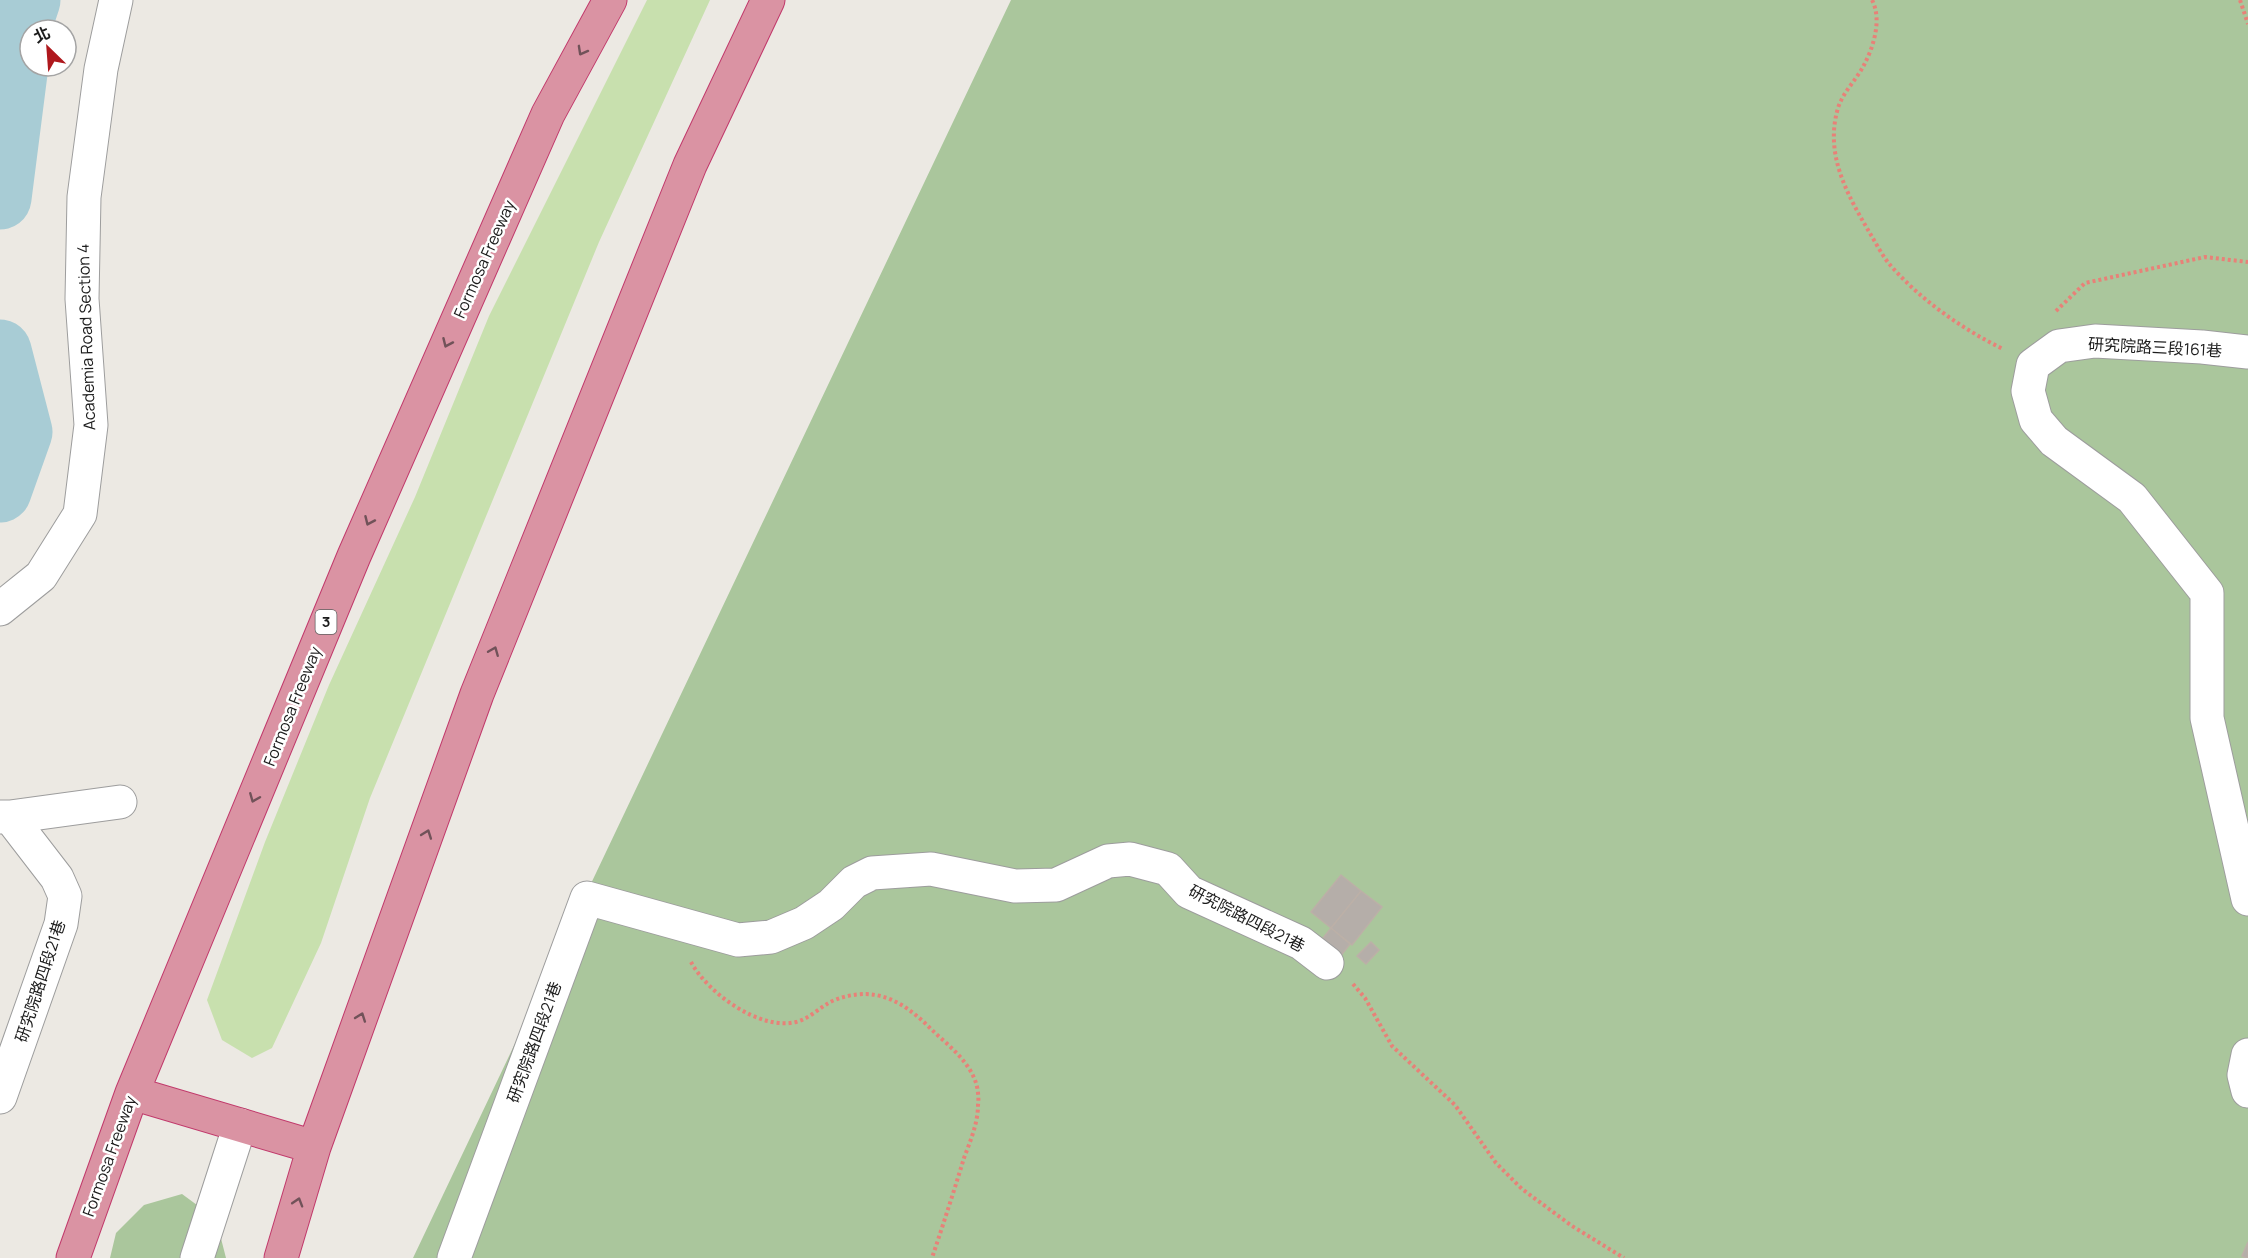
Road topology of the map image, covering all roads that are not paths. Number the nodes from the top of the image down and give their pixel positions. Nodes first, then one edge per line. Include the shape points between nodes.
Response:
1 (116, 0) edge
2 (610, 0) edge
3 (768, 0) edge
4 (2248, 352) edge
5 (0, 609) edge
6 (120, 802) dead end
7 (5, 817) edge
8 (2248, 899) edge
9 (1327, 963) road end
10 (2248, 1055) edge
11 (2248, 1091) edge
12 (132, 1093) junction
13 (0, 1097) edge
14 (240, 1125) junction
15 (314, 1147) junction
16 (73, 1258) edge
17 (197, 1258) edge
18 (281, 1258) edge
19 (454, 1258) edge

1 - 5 street, Academia Road Section 4 via 101,69 84,197 82,299 91,425 80,514 41,576
2 -> 12 highway, Formosa Freeway / 3 via 548,114 354,556
15 -> 3 highway via 482,683 690,165
4 - 8 street, 研究院路三段161巷 via 2095,341 2046,355 2028,391 2036,420 2054,441 2132,498 2207,593 2207,718
6 - 7 street
7 - 13 street, 研究院路四段21巷 via 57,878 64,896 61,924
9 - 19 street, 研究院路四段21巷 via 1301,943 1189,892 1168,869 1130,859 1108,861 1056,885 1015,886 931,869 872,873 854,882 831,905 804,923 771,937 738,940 587,898
10 - 11 street via 2244,1075
12 - 14 highway
12 - 16 highway, Formosa Freeway / 3
14 - 15 highway
14 - 17 street
18 -> 15 highway

